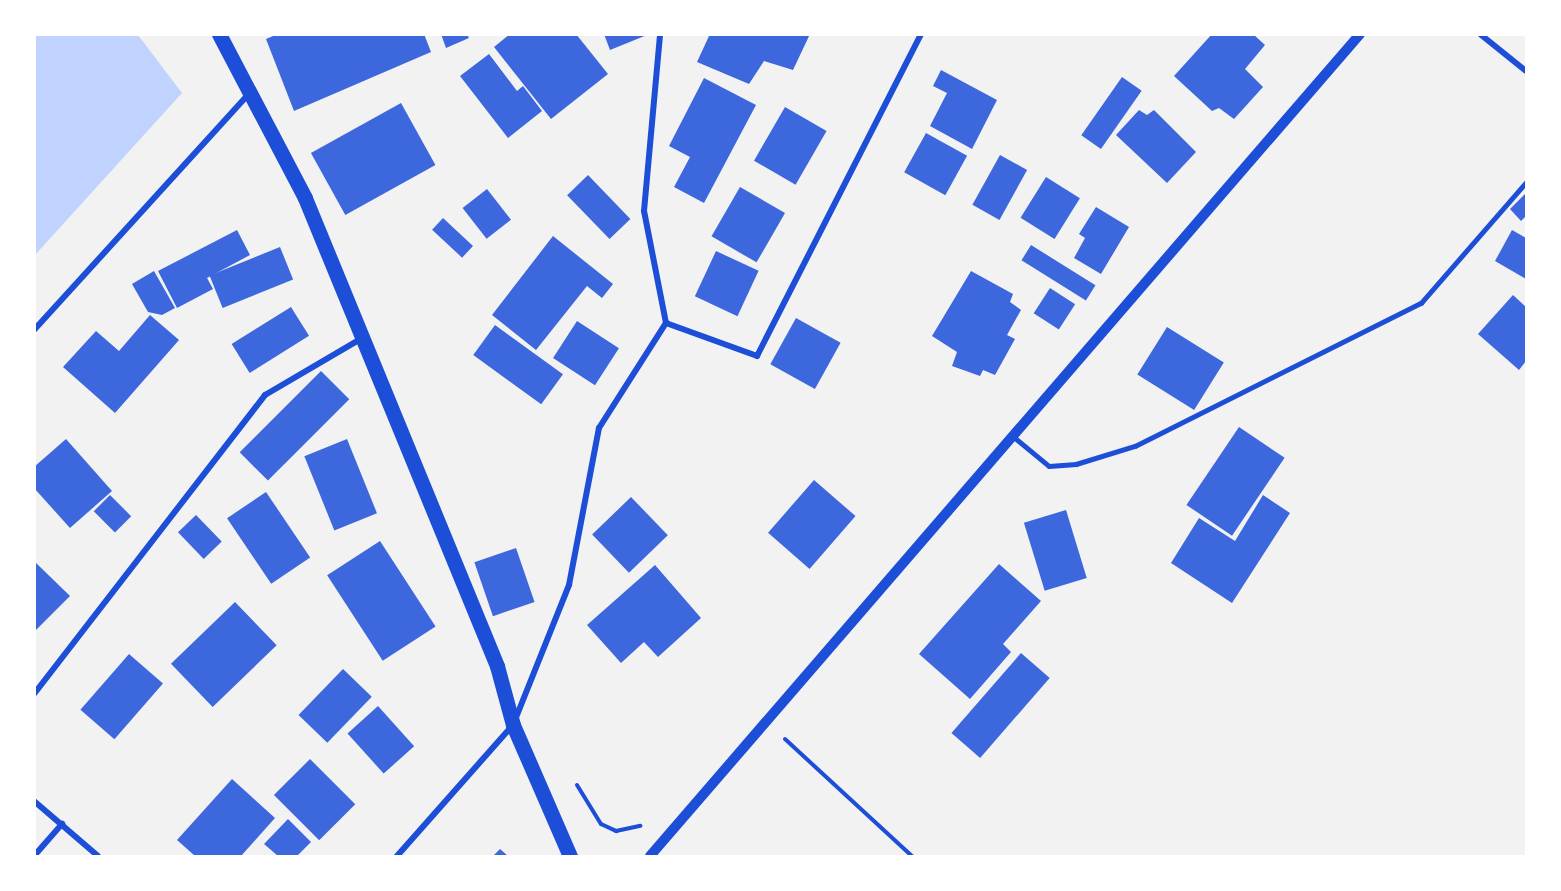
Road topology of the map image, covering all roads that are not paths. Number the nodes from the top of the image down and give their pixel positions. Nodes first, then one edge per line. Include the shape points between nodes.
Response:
1 (219, 34) edge
2 (660, 34) edge
3 (921, 34) edge
4 (1360, 34) edge
5 (1480, 34) edge
6 (1527, 71) edge
7 (251, 91) junction
8 (1527, 182) edge
9 (666, 323) junction
10 (34, 330) edge
11 (363, 338) junction
12 (1012, 436) junction
13 (34, 694) edge
14 (513, 725) junction
15 (34, 801) edge
16 (62, 824) junction
17 (34, 856) edge
18 (98, 856) edge
19 (397, 856) edge
20 (570, 856) edge
21 (650, 856) edge

1 - 7 main road
2 - 9 street via 644,211
3 - 9 street via 756,356
4 - 12 street
5 - 6 street
7 - 10 street
7 - 11 main road via 305,198
8 - 12 lane via 1420,303 1135,446 1076,464 1049,466
9 - 14 street via 599,428 569,585
11 - 13 street via 265,395
11 - 14 main road via 497,666
12 - 21 street
14 - 19 street
14 - 20 main road
15 - 16 street
16 - 17 street
16 - 18 street

